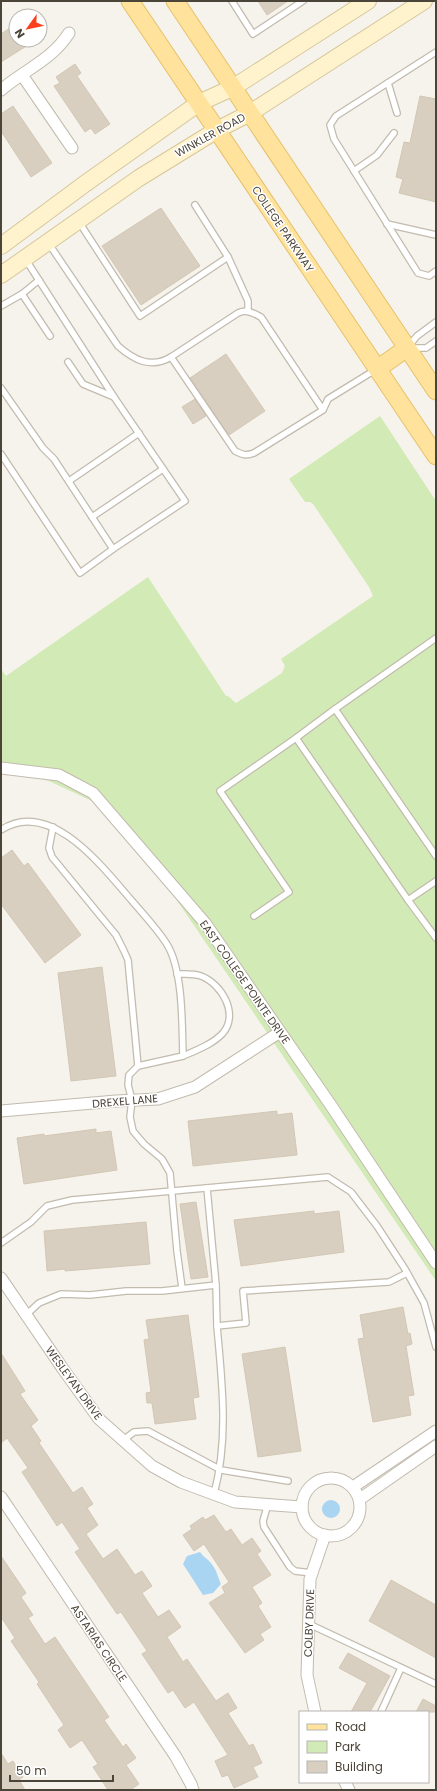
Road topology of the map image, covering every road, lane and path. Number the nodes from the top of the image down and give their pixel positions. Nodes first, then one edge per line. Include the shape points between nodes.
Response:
1 (130, 1) edge
2 (176, 1) edge
3 (232, 1) edge
4 (303, 1) edge
5 (368, 1) edge
6 (424, 1) edge
7 (69, 34) dead end
8 (436, 52) edge
9 (22, 75) junction
10 (388, 83) junction
11 (234, 87) junction
12 (1, 90) edge
13 (199, 103) junction
14 (250, 113) junction
15 (397, 113) dead end
16 (217, 130) junction
17 (394, 133) dead end
18 (72, 148) dead end
19 (354, 171) junction
20 (195, 205) dead end
21 (78, 220) junction
22 (387, 224) junction
23 (436, 234) edge
24 (48, 242) junction
25 (1, 246) edge
26 (228, 257) junction
27 (25, 258) junction
28 (436, 271) edge
29 (1, 276) edge
30 (39, 280) junction
31 (22, 294) junction
32 (1, 306) edge
33 (248, 311) junction
34 (436, 322) edge
35 (50, 336) dead end
36 (436, 341) edge
37 (407, 348) junction
38 (171, 357) junction
39 (68, 362) dead end
40 (377, 369) junction
41 (1, 388) edge
42 (436, 391) edge
43 (114, 397) junction
44 (322, 410) junction
45 (139, 433) junction
46 (1, 454) edge
47 (436, 456) edge
48 (163, 469) junction
49 (69, 481) junction
50 (92, 517) junction
51 (113, 549) junction
52 (436, 638) edge
53 (335, 709) junction
54 (296, 738) junction
55 (1, 768) edge
56 (53, 827) junction
57 (1, 830) edge
58 (436, 856) edge
59 (436, 881) edge
60 (408, 900) junction
61 (254, 916) dead end
62 (436, 938) edge
63 (177, 974) junction
64 (280, 1032) junction
65 (183, 1056) junction
66 (138, 1066) junction
67 (132, 1100) junction
68 (1, 1111) edge
69 (207, 1188) junction
70 (171, 1192) junction
71 (1, 1243) edge
72 (436, 1263) edge
73 (407, 1273) junction
74 (1, 1278) edge
75 (216, 1285) junction
76 (182, 1288) junction
77 (26, 1315) junction
78 (217, 1326) junction
79 (436, 1347) edge
80 (436, 1431) edge
81 (122, 1441) junction
82 (436, 1446) edge
83 (379, 1469) junction
84 (220, 1470) junction
85 (387, 1480) junction
86 (288, 1481) dead end
87 (353, 1486) junction
88 (214, 1494) junction
89 (1, 1497) edge
90 (360, 1499) junction
91 (268, 1504) junction
92 (302, 1507) junction
93 (325, 1535) junction
94 (312, 1573) junction
95 (309, 1624) junction
96 (401, 1668) junction
97 (436, 1684) edge
98 (315, 1711) edge
99 (381, 1711) edge
100 (193, 1790) edge

1 - 13 main road, COLLEGE PARKWAY
2 - 11 main road
3 - 4 lane via 253,34
5 - 11 street
6 - 14 street, WINKLER ROAD
7 - 9 street via 60,46
8 - 10 lane
9 - 12 street
9 - 18 street
10 - 15 lane
10 - 19 lane via 336,116 330,125 334,138
11 - 13 street
11 - 14 main road
13 - 16 main road, COLLEGE PARKWAY
13 - 25 street
14 - 16 street, WINKLER ROAD
14 - 37 main road
16 - 21 street, WINKLER ROAD via 139,178
16 - 40 main road, COLLEGE PARKWAY
17 - 19 lane via 377,155
19 - 22 lane
20 - 26 lane
21 - 24 street, WINKLER ROAD
21 - 26 lane via 140,316
22 - 23 lane
22 - 28 lane via 418,273 429,276
24 - 27 street, WINKLER ROAD
24 - 38 lane via 118,346 129,355 148,363 163,362
26 - 33 lane via 248,301
27 - 29 street, WINKLER ROAD
27 - 30 lane
30 - 31 lane
30 - 43 lane
31 - 32 lane
31 - 35 lane
33 - 38 lane via 238,313
33 - 44 lane via 261,317
34 - 37 lane via 417,336
36 - 37 lane via 426,348
37 - 40 main road
37 - 42 main road
38 - 44 lane via 235,451 242,455 254,454
39 - 43 lane via 83,384
40 - 44 lane via 328,399
40 - 47 main road, COLLEGE PARKWAY
41 - 49 lane
43 - 45 lane
45 - 48 lane
45 - 49 lane
46 - 51 lane via 80,573
48 - 50 lane
48 - 51 lane via 185,501
49 - 50 lane
50 - 51 lane
52 - 53 lane
53 - 54 lane
53 - 58 lane
54 - 60 lane
54 - 61 lane via 220,791 288,892
55 - 64 street, EAST COLLEGE POINTE DRIVE via 60,775 93,793 205,923
56 - 57 lane via 36,822 23,822 8,825
56 - 63 lane via 74,839 125,893 169,948
56 - 66 lane via 49,848 52,857 116,935 128,960
59 - 60 lane
60 - 62 lane
63 - 65 lane
63 - 65 lane via 200,975 214,984 228,1005 230,1016 223,1032 216,1039
64 - 67 street, DREXEL LANE via 195,1087 158,1099
64 - 72 street, EAST COLLEGE POINTE DRIVE
65 - 66 lane
66 - 67 lane via 129,1075 128,1085
67 - 68 street, DREXEL LANE
67 - 70 lane via 130,1117 133,1131 162,1160 170,1173
69 - 70 lane
69 - 73 lane via 328,1177 351,1192 377,1226
69 - 75 lane
70 - 71 lane via 72,1200 47,1206 31,1222
70 - 76 lane
73 - 78 lane via 389,1282 243,1291 246,1323
73 - 79 lane via 424,1303
74 - 77 street, WESLEYAN DRIVE
75 - 76 lane
75 - 78 lane
76 - 77 lane via 90,1295 61,1294 39,1303
77 - 81 street, WESLEYAN DRIVE via 99,1419
78 - 84 lane via 224,1426
80 - 83 street
81 - 84 lane via 134,1432 148,1431
81 - 88 street, WESLEYAN DRIVE via 163,1473
82 - 85 street
83 - 85 lane
83 - 87 street
84 - 86 lane
84 - 88 lane
85 - 90 street
87 - 90 street
87 - 92 street via 337,1478 320,1480 307,1490
88 - 91 street, WESLEYAN DRIVE via 235,1502
89 - 100 street, ASTARIAS CIRCLE via 176,1757
90 - 93 street via 359,1514 353,1527 335,1536
91 - 92 street, WESLEYAN DRIVE
91 - 94 lane via 263,1521 264,1528 290,1567 295,1571
92 - 93 street via 309,1525 316,1532
93 - 94 street, COLBY DRIVE
94 - 95 street, COLBY DRIVE
95 - 96 lane
95 - 98 street, COLBY DRIVE via 307,1675
96 - 97 lane
96 - 99 lane

